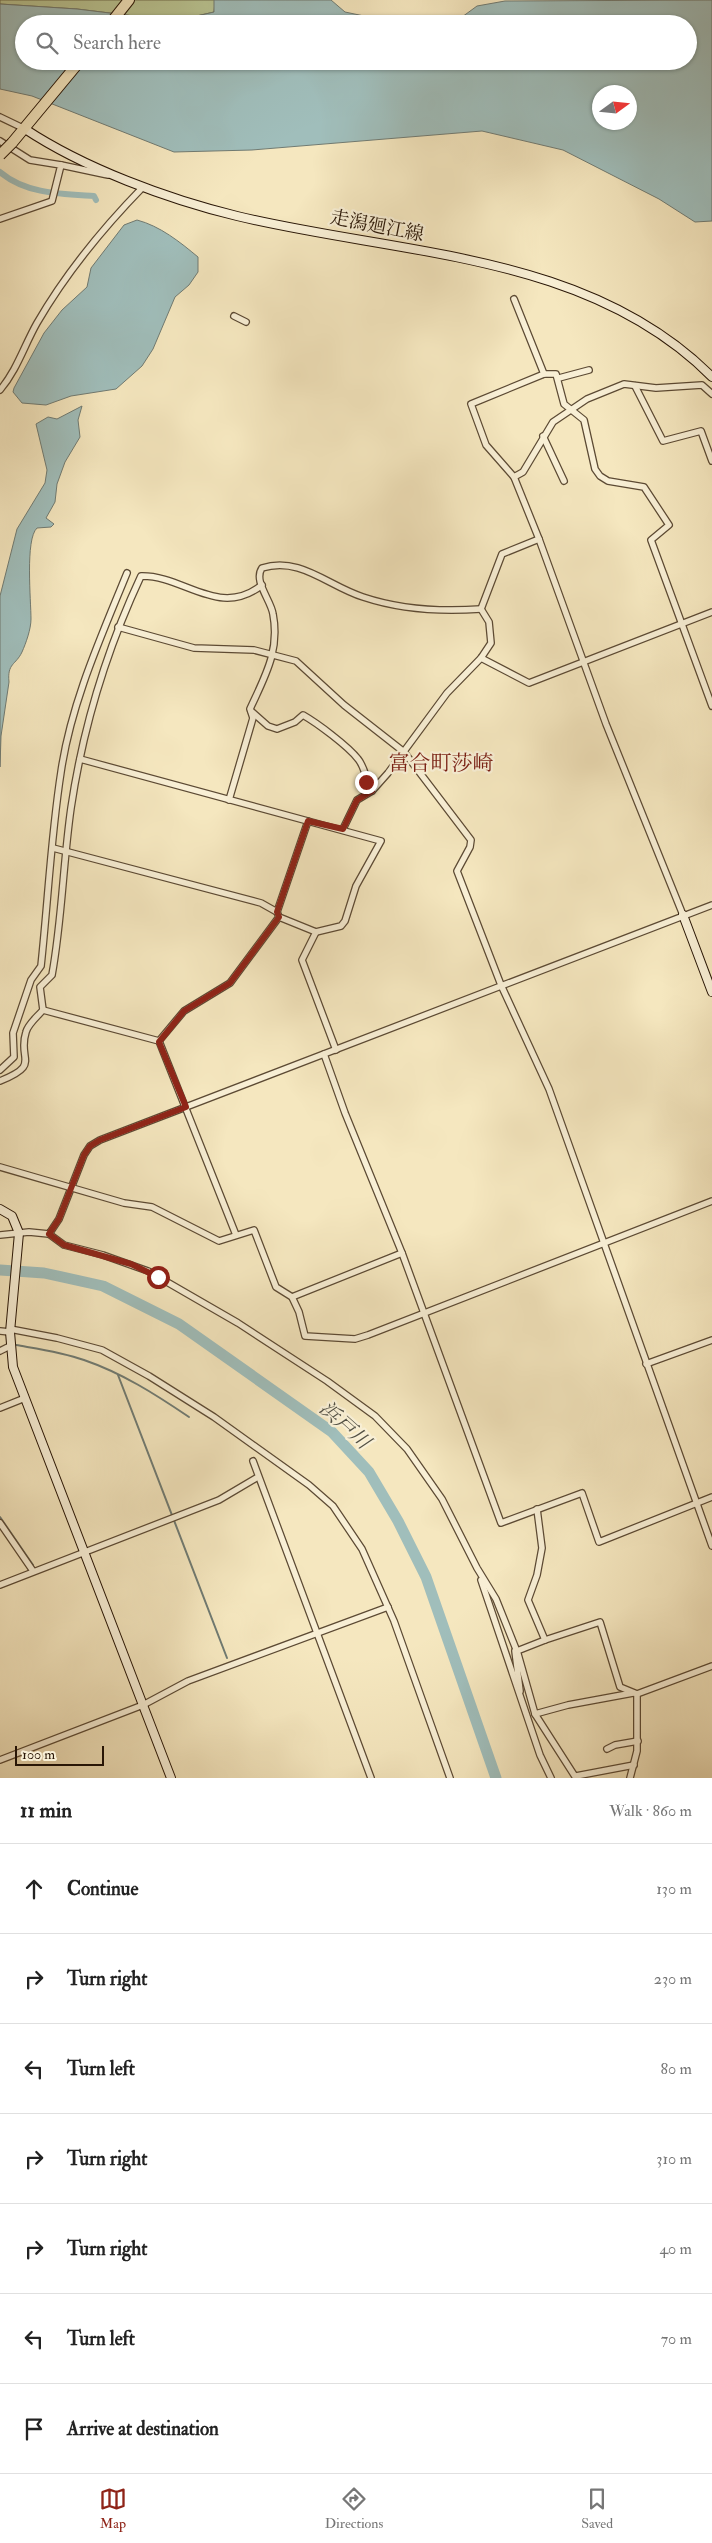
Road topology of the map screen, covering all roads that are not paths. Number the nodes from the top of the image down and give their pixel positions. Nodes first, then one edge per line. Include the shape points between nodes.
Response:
1 (129, 0) edge
2 (117, 15) edge
3 (73, 70) edge
4 (0, 116) edge
5 (26, 127) junction
6 (0, 141) edge
7 (0, 155) edge
8 (61, 166) junction
9 (125, 179) junction
10 (143, 186) junction
11 (0, 220) edge
12 (514, 299) dead end
13 (234, 316) dead end
14 (246, 322) dead end
15 (589, 370) dead end
16 (544, 374) junction
17 (712, 377) edge
18 (559, 378) junction
19 (635, 386) junction
20 (0, 390) edge
21 (712, 394) edge
22 (570, 411) junction
23 (543, 436) junction
24 (712, 461) edge
25 (514, 477) junction
26 (564, 481) dead end
27 (539, 539) junction
28 (127, 574) dead end
29 (262, 585) junction
30 (481, 609) junction
31 (712, 612) edge
32 (682, 623) junction
33 (118, 627) junction
34 (273, 657) junction
35 (481, 658) junction
36 (584, 662) junction
37 (712, 706) edge
38 (250, 709) junction
39 (404, 752) junction
40 (80, 759) junction
41 (372, 791) junction
42 (229, 800) junction
43 (308, 821) junction
44 (343, 829) junction
45 (52, 848) junction
46 (66, 852) junction
47 (712, 905) edge
48 (278, 914) junction
49 (683, 915) junction
50 (316, 932) junction
51 (501, 985) junction
52 (712, 992) edge
53 (43, 1010) junction
54 (159, 1042) junction
55 (336, 1050) junction
56 (324, 1054) junction
57 (0, 1070) edge
58 (0, 1081) edge
59 (186, 1107) junction
60 (0, 1167) edge
61 (73, 1188) junction
62 (712, 1201) edge
63 (0, 1208) edge
64 (19, 1233) junction
65 (0, 1235) edge
66 (51, 1235) junction
67 (236, 1235) junction
68 (604, 1243) junction
69 (402, 1253) junction
70 (292, 1297) junction
71 (425, 1312) junction
72 (0, 1331) edge
73 (10, 1331) junction
74 (712, 1340) edge
75 (10, 1346) junction
76 (0, 1351) edge
77 (646, 1364) junction
78 (25, 1398) junction
79 (0, 1408) edge
80 (253, 1461) dead end
81 (258, 1477) junction
82 (712, 1497) edge
83 (696, 1504) junction
84 (538, 1509) junction
85 (0, 1523) edge
86 (712, 1546) edge
87 (84, 1551) junction
88 (478, 1570) junction
89 (33, 1571) junction
90 (0, 1585) edge
91 (388, 1606) junction
92 (316, 1632) junction
93 (545, 1640) junction
94 (516, 1649) junction
95 (712, 1666) edge
96 (635, 1694) junction
97 (520, 1696) junction
98 (143, 1705) junction
99 (535, 1714) junction
100 (638, 1742) junction
101 (607, 1749) dead end
102 (0, 1760) edge
103 (634, 1765) junction
104 (576, 1777) edge
105 (172, 1778) edge
106 (371, 1778) edge
107 (450, 1778) edge
108 (551, 1778) edge
109 (630, 1778) edge

1 - 2 highway
3 - 5 highway
4 - 5 street
5 - 7 highway, bridge
5 - 9 main road, 走潟廻江線 via 46,143
6 - 8 street via 30,160
8 - 9 street
8 - 11 street via 52,202
9 - 10 main road, 走潟廻江線
10 - 17 main road, 走潟廻江線 via 182,201 238,216 470,261 546,280 583,293 645,324 684,351
10 - 20 street via 66,277 36,324 11,377
12 - 16 street
13 - 14 street
15 - 18 street
16 - 18 street via 556,374
16 - 25 street via 471,404 486,445
18 - 22 street via 564,404
19 - 21 street via 656,388 702,384
19 - 22 street via 612,387
19 - 24 street via 664,441 701,431
22 - 23 street via 553,422
22 - 32 street via 584,420 595,469 600,476 608,481 644,487 669,525 651,540
23 - 25 street via 523,472
23 - 26 street
25 - 27 street
27 - 30 street via 502,554
27 - 36 street
28 - 45 street via 96,649 73,722 61,771
29 - 30 street via 259,572 262,568 285,564 300,567 362,597 392,605 444,612
29 - 33 street via 252,593 213,598 165,579 141,576
29 - 34 street via 273,612
30 - 35 street via 488,622 491,643
31 - 32 street
32 - 36 street
32 - 37 street
33 - 34 street via 194,648 254,650
33 - 40 street via 101,675
34 - 38 street
34 - 39 street via 296,661 344,705
35 - 36 street via 529,683
35 - 39 street via 447,693
36 - 49 street
38 - 41 street via 258,719 277,729 303,714 312,720 359,760
38 - 42 street via 252,718
39 - 41 street
39 - 51 street via 471,840 457,871
40 - 42 street
40 - 46 street
41 - 44 street via 357,800
42 - 43 street
43 - 44 street
43 - 48 street
44 - 50 street via 381,841 351,897 345,921 335,929
45 - 46 street
45 - 57 street via 41,966 31,980 13,1033 14,1057
46 - 48 street via 261,904
46 - 53 street via 52,975 40,987
47 - 49 street
48 - 50 street
48 - 54 street via 230,983 184,1011
49 - 51 street
49 - 52 main road
50 - 55 street via 302,960
51 - 55 street
51 - 68 street via 549,1089
53 - 54 street
53 - 58 street via 26,1032 23,1068 16,1075
54 - 59 street
55 - 56 street
56 - 59 street
56 - 69 street
59 - 61 street via 90,1146
59 - 67 street
60 - 61 street
61 - 66 street
61 - 67 street via 124,1203 152,1207 219,1241
62 - 68 street
63 - 64 main road via 12,1216
64 - 65 street
64 - 66 street
64 - 73 main road
66 - 88 street via 64,1245 131,1264 158,1277 278,1348 375,1416 407,1449 442,1499
67 - 70 street via 254,1230 276,1287
68 - 71 street
68 - 77 street
69 - 70 street
69 - 71 street
70 - 71 street via 305,1336 355,1339
71 - 84 street via 500,1523
72 - 73 street
73 - 75 main road
73 - 91 street via 57,1338 102,1350 214,1417 288,1469 333,1506 362,1549
74 - 77 street
75 - 76 street
75 - 78 main road via 13,1367
77 - 83 street
78 - 79 street
78 - 87 main road
80 - 81 street
81 - 87 street via 219,1500
81 - 92 street
82 - 83 street
83 - 84 street via 599,1542 582,1493
83 - 86 street
84 - 93 street via 542,1548 528,1600
85 - 89 street
87 - 89 street
87 - 98 main road
88 - 94 street via 496,1599
88 - 97 street
89 - 90 street
91 - 92 street
91 - 107 street
92 - 98 street via 188,1681
92 - 106 street
93 - 94 street
93 - 96 street via 600,1622 620,1687
94 - 97 street
94 - 99 street
95 - 96 street
96 - 99 street
96 - 100 street
97 - 108 street
98 - 102 street
98 - 105 main road
99 - 104 street
100 - 101 street
100 - 103 street
103 - 104 street
103 - 109 street

